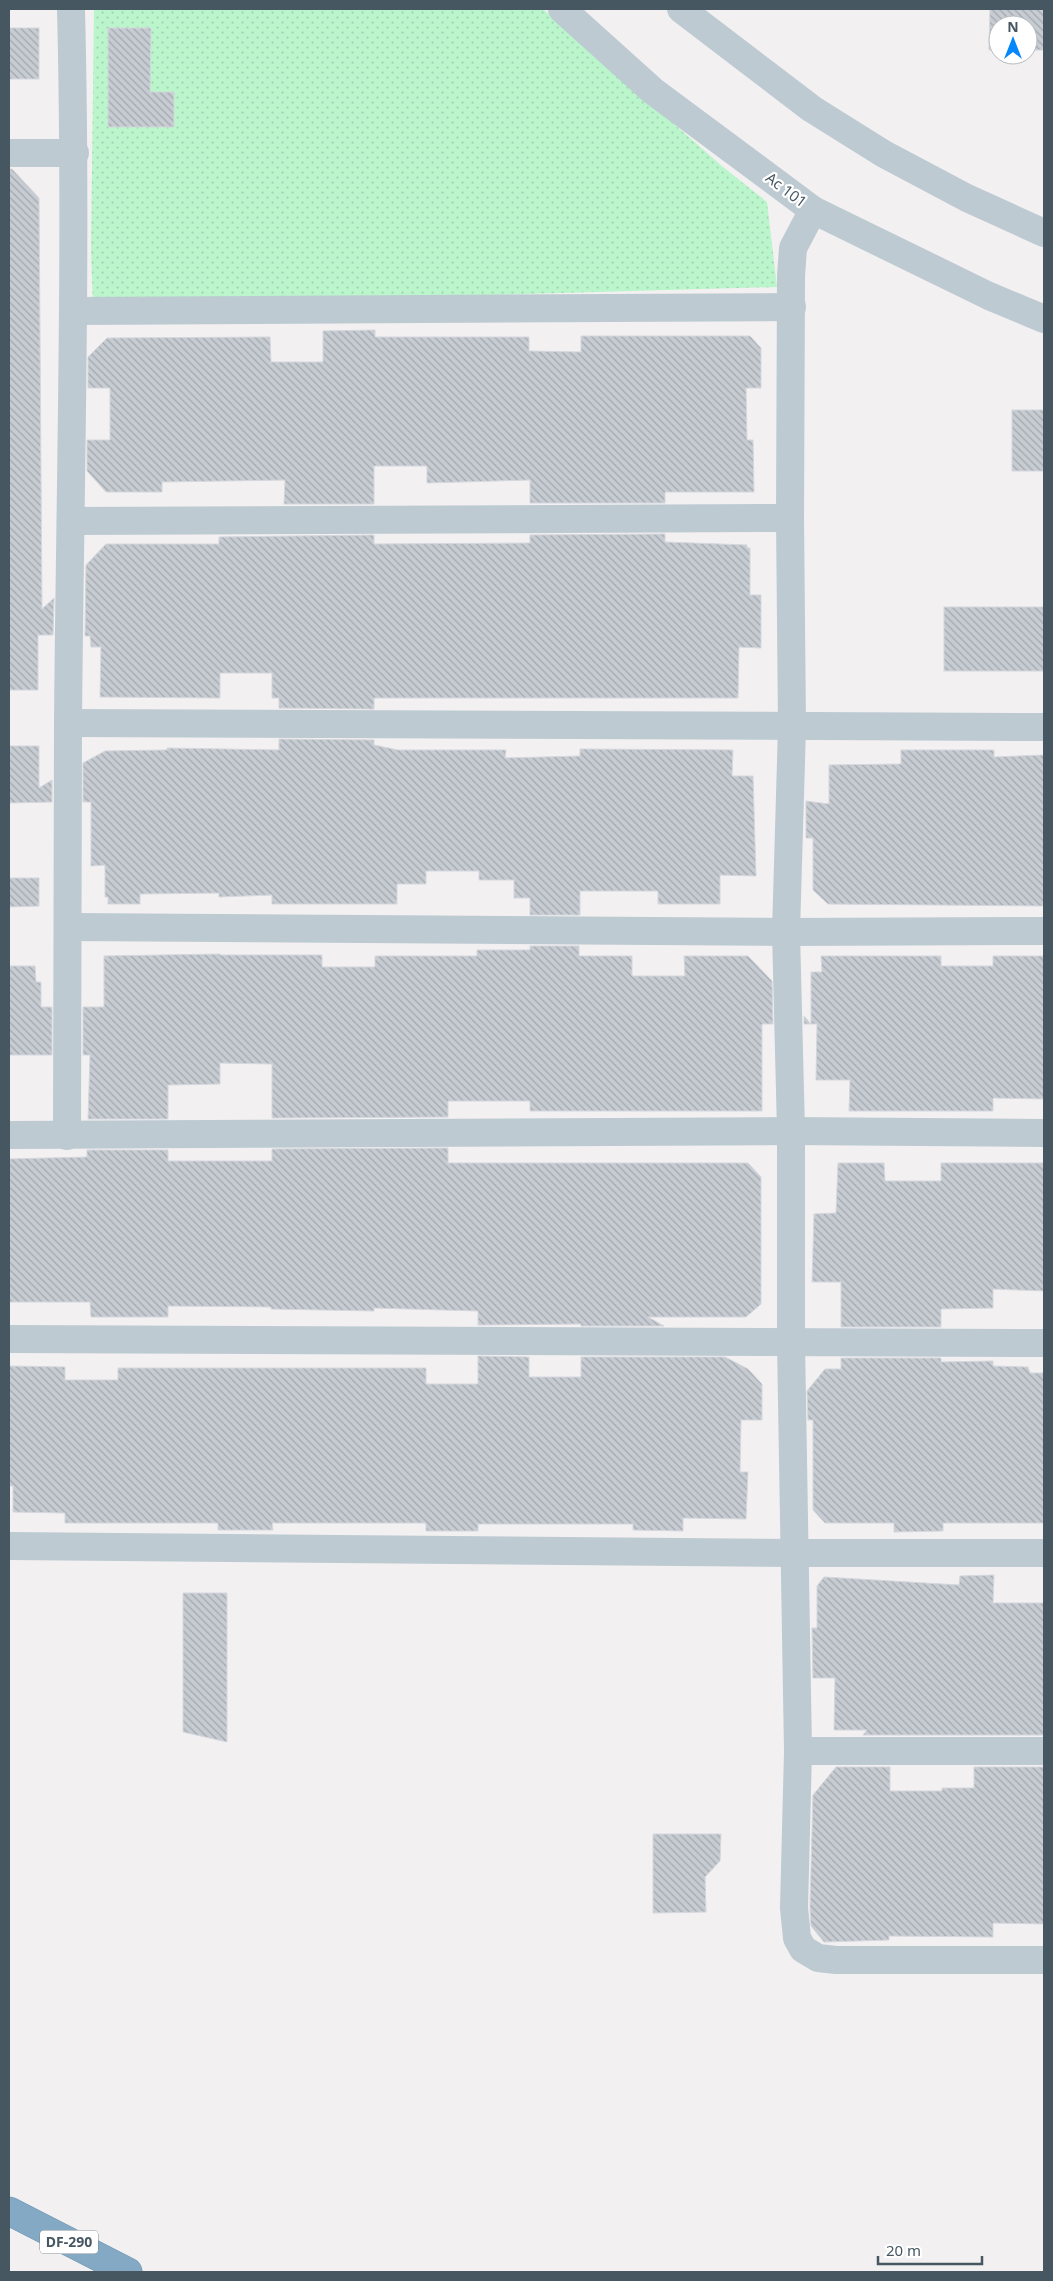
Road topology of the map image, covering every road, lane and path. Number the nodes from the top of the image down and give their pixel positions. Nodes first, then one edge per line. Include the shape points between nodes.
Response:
1 (71, 9) edge
2 (562, 9) edge
3 (681, 9) edge
4 (9, 153) edge
5 (74, 153) junction
6 (813, 210) junction
7 (1044, 233) edge
8 (792, 307) junction
9 (74, 311) junction
10 (1044, 319) edge
11 (790, 518) junction
12 (71, 521) junction
13 (68, 723) junction
14 (792, 727) junction
15 (1044, 727) edge
16 (68, 927) junction
17 (1044, 931) edge
18 (786, 932) junction
19 (791, 1131) junction
20 (1044, 1133) edge
21 (9, 1135) edge
22 (67, 1136) junction
23 (9, 1339) edge
24 (791, 1343) junction
25 (1044, 1344) edge
26 (9, 1546) edge
27 (795, 1552) junction
28 (1044, 1552) edge
29 (798, 1751) junction
30 (1044, 1751) edge
31 (1044, 1960) edge
32 (9, 2211) edge
33 (128, 2272) edge

1 - 5 street
2 - 6 street, Ac 101 via 653,91
3 - 7 street via 812,109 876,149 967,198
4 - 5 street
5 - 9 street
6 - 8 street via 793,248
6 - 10 street, Ac 101 via 989,296
8 - 9 street
8 - 11 street
9 - 12 street
11 - 12 street
11 - 14 street
12 - 13 street
13 - 14 street
13 - 16 street
14 - 15 street
14 - 18 street
16 - 18 street
16 - 22 street
17 - 18 street
18 - 19 street
19 - 20 street
19 - 22 street
19 - 24 street
21 - 22 street
23 - 24 street
24 - 25 street
24 - 27 street
26 - 27 street
27 - 28 street
27 - 29 street
29 - 30 street
29 - 31 street via 794,1908 797,1938 803,1949 818,1958 836,1960
32 - 33 highway, DF-290

